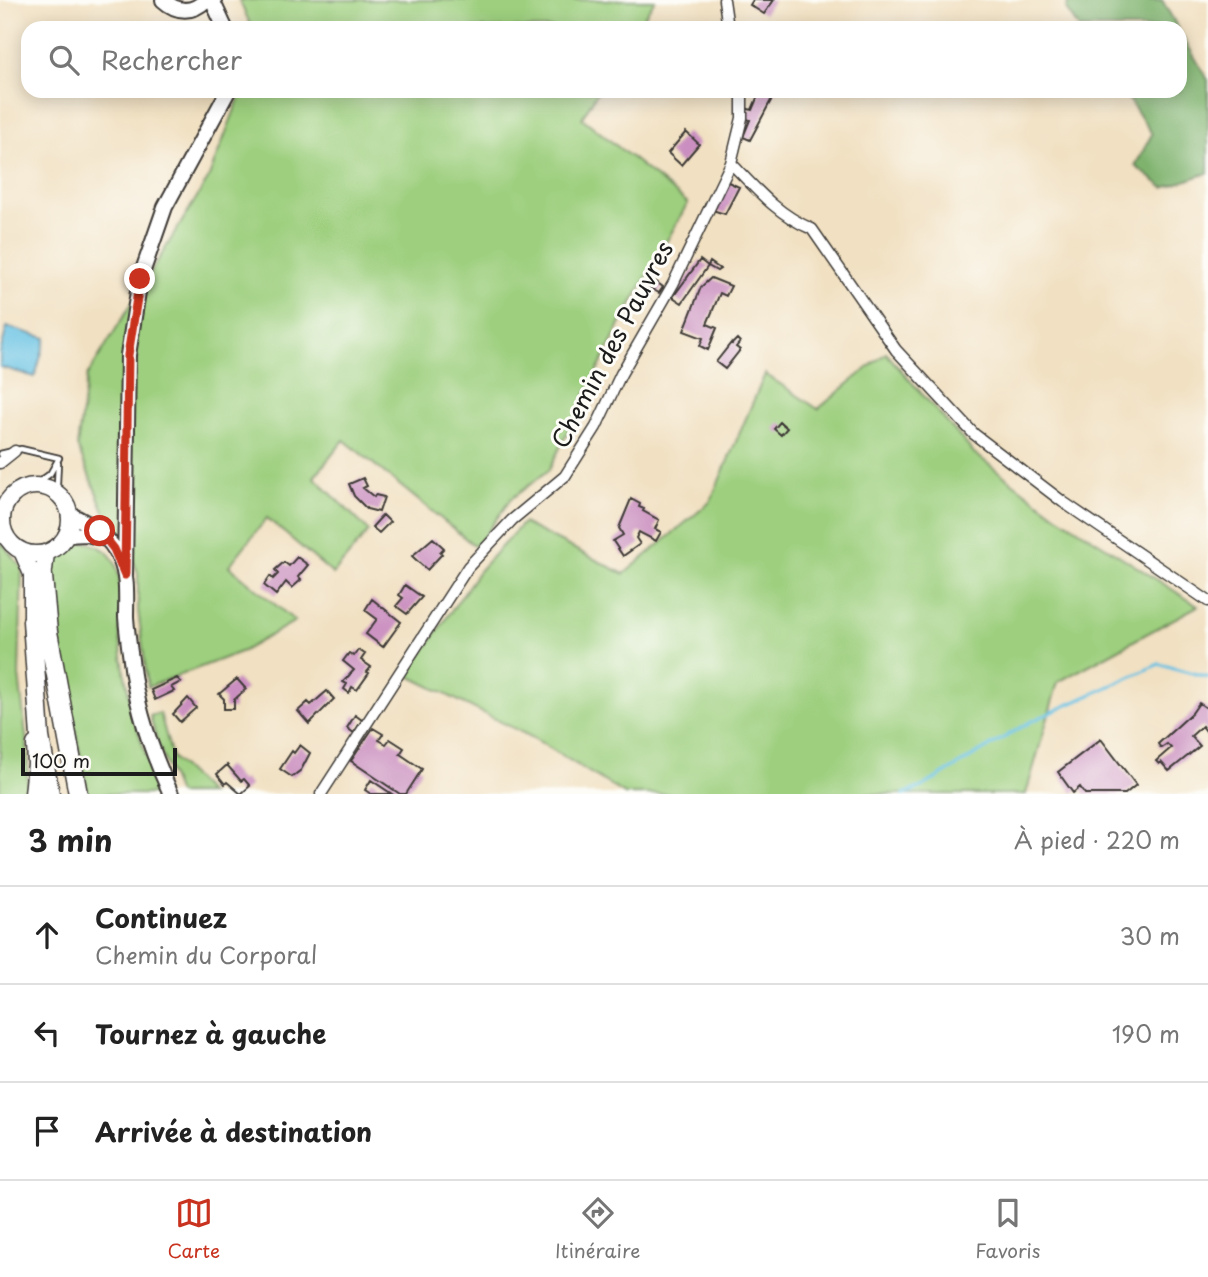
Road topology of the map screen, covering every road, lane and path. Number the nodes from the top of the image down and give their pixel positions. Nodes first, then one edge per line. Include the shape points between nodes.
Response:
1 (163, 0) edge
2 (724, 0) edge
3 (206, 2) edge
4 (220, 21) edge
5 (727, 21) edge
6 (224, 98) edge
7 (742, 98) edge
8 (731, 163) junction
9 (15, 451) junction
10 (0, 454) edge
11 (59, 458) junction
12 (0, 463) edge
13 (33, 486) junction
14 (59, 495) junction
15 (2, 508) edge
16 (69, 514) junction
17 (1, 528) edge
18 (66, 535) junction
19 (106, 539) junction
20 (22, 551) junction
21 (46, 553) junction
22 (125, 575) junction
23 (43, 576) junction
24 (1208, 601) edge
25 (33, 621) junction
26 (33, 794) edge
27 (50, 794) edge
28 (59, 794) edge
29 (79, 794) edge
30 (170, 794) edge
31 (321, 794) edge

1 - 3 street via 185,10
2 - 5 street
3 - 4 street
6 - 22 street via 165,207 140,279 128,355
7 - 8 street, Chemin des Pauvres
8 - 24 street via 767,201 812,229 896,350 974,434 1063,502
8 - 31 street, Chemin des Pauvres via 673,284 565,476 512,520 468,567
9 - 10 lane
9 - 11 lane
9 - 12 street
11 - 13 lane via 50,474
11 - 14 lane
13 - 14 main road
13 - 15 main road via 15,493
14 - 16 main road
15 - 17 main road
16 - 18 main road
16 - 19 street via 90,523
17 - 20 main road
18 - 19 street
18 - 21 main road
19 - 22 street
20 - 21 main road
20 - 25 main road via 32,574
21 - 23 main road
22 - 30 street via 136,692
23 - 28 main road via 42,686
23 - 29 highway via 48,632
25 - 26 main road
25 - 27 highway via 40,737

